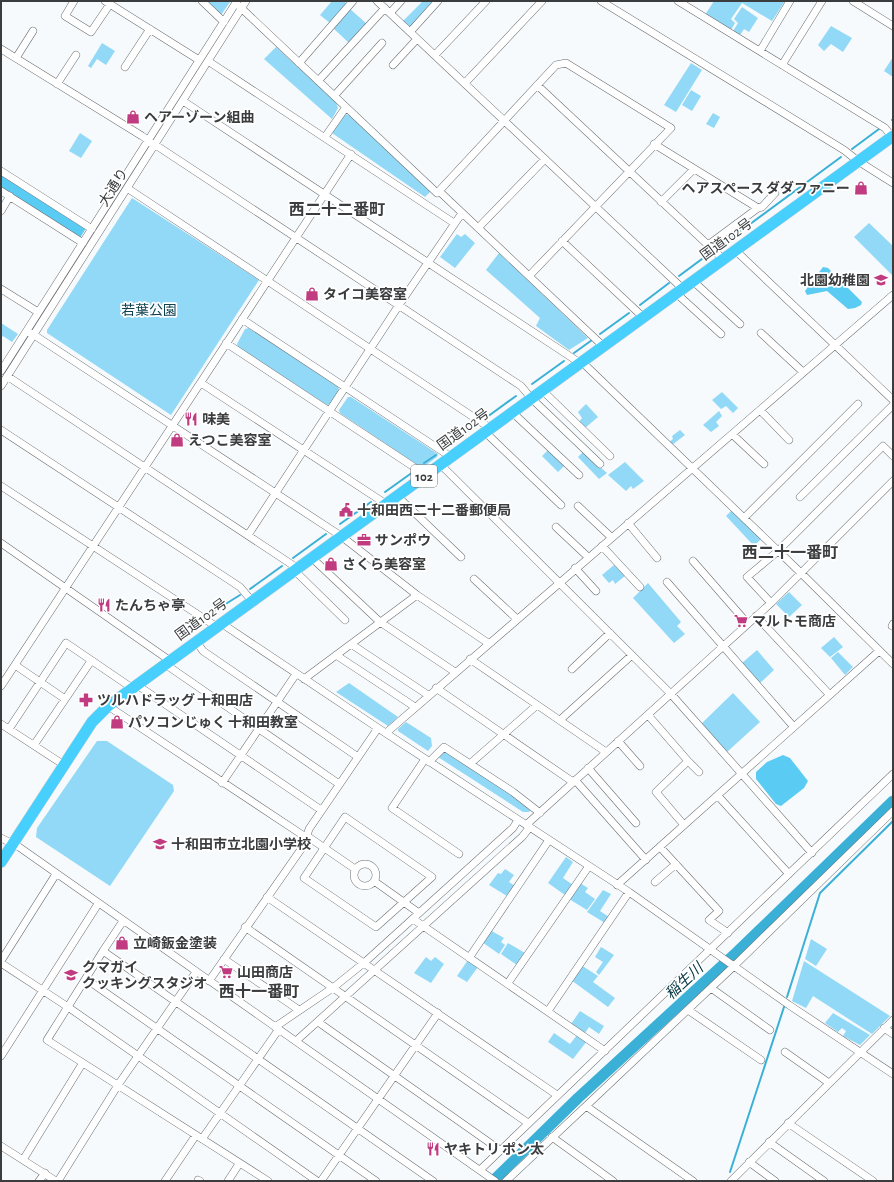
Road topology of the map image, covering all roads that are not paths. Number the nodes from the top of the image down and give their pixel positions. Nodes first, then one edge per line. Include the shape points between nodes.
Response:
1 (74, 1) edge
2 (202, 1) edge
3 (246, 1) edge
4 (353, 1) edge
5 (377, 1) edge
6 (401, 1) edge
7 (438, 1) edge
8 (486, 1) edge
9 (542, 1) edge
10 (601, 1) edge
11 (678, 1) edge
12 (790, 1) edge
13 (822, 1) edge
14 (853, 1) edge
15 (108, 2) edge
16 (235, 2) edge
17 (242, 9) junction
18 (387, 10) junction
19 (224, 22) junction
20 (893, 26) edge
21 (150, 29) junction
22 (33, 31) dead end
23 (410, 32) junction
24 (417, 39) junction
25 (382, 43) dead end
26 (1, 49) edge
27 (760, 51) junction
28 (76, 55) dead end
29 (435, 55) junction
30 (16, 58) junction
31 (200, 60) junction
32 (208, 61) junction
33 (299, 63) junction
34 (393, 65) dead end
35 (782, 65) junction
36 (126, 68) dead end
37 (318, 81) junction
38 (465, 83) junction
39 (57, 84) junction
40 (537, 85) junction
41 (334, 96) junction
42 (183, 101) junction
43 (346, 107) junction
44 (504, 120) junction
45 (325, 137) junction
46 (893, 137) edge
47 (151, 143) junction
48 (654, 144) junction
49 (351, 154) junction
50 (545, 159) junction
51 (858, 162) junction
52 (694, 169) junction
53 (1, 171) edge
54 (628, 171) junction
55 (893, 183) edge
56 (127, 188) junction
57 (1, 191) edge
58 (438, 192) junction
59 (775, 193) dead end
60 (324, 195) junction
61 (10, 196) junction
62 (661, 202) junction
63 (426, 204) junction
64 (595, 206) junction
65 (758, 208) junction
66 (1, 210) edge
67 (462, 213) junction
68 (454, 223) junction
69 (478, 228) junction
70 (92, 229) junction
71 (296, 237) junction
72 (562, 241) junction
73 (83, 243) junction
74 (708, 245) junction
75 (735, 250) junction
76 (723, 259) junction
77 (428, 262) junction
78 (530, 275) junction
79 (693, 280) junction
80 (267, 281) junction
81 (1, 289) edge
82 (679, 291) junction
83 (893, 295) edge
84 (399, 305) junction
85 (38, 312) junction
86 (643, 317) junction
87 (242, 319) junction
88 (740, 324) dead end
89 (28, 330) junction
90 (761, 333) dead end
91 (721, 334) dead end
92 (35, 335) junction
93 (226, 343) junction
94 (835, 345) junction
95 (603, 346) junction
96 (371, 349) junction
97 (3, 362) edge
98 (581, 362) junction
99 (1, 371) edge
100 (803, 372) junction
101 (7, 376) junction
102 (201, 383) junction
103 (1, 386) edge
104 (345, 388) junction
105 (542, 390) junction
106 (531, 398) junction
107 (893, 400) edge
108 (858, 404) dead end
109 (893, 405) edge
110 (760, 410) junction
111 (330, 411) junction
112 (512, 412) junction
113 (173, 425) junction
114 (1, 430) edge
115 (488, 430) junction
116 (732, 434) junction
117 (789, 440) dead end
118 (304, 450) junction
119 (610, 456) dead end
120 (893, 456) edge
121 (450, 457) junction
122 (440, 464) junction
123 (600, 464) dead end
124 (764, 464) dead end
125 (145, 467) junction
126 (692, 468) junction
127 (426, 475) junction
128 (579, 475) dead end
129 (893, 481) edge
130 (1, 486) edge
131 (276, 493) junction
132 (397, 496) junction
133 (800, 497) dead end
134 (386, 504) junction
135 (561, 505) dead end
136 (578, 506) dead end
137 (119, 507) junction
138 (744, 518) junction
139 (628, 523) junction
140 (556, 527) dead end
141 (248, 535) junction
142 (341, 536) junction
143 (611, 537) junction
144 (1, 543) edge
145 (93, 546) junction
146 (602, 546) junction
147 (778, 550) junction
148 (461, 557) dead end
149 (588, 557) junction
150 (312, 558) junction
151 (657, 558) dead end
152 (693, 561) dead end
153 (575, 568) junction
154 (296, 569) junction
155 (802, 574) junction
156 (474, 579) dead end
157 (559, 582) junction
158 (667, 582) dead end
159 (66, 587) junction
160 (640, 587) dead end
161 (596, 590) dead end
162 (417, 595) junction
163 (252, 601) junction
164 (771, 603) junction
165 (756, 616) junction
166 (517, 619) junction
167 (345, 620) dead end
168 (380, 622) junction
169 (748, 624) junction
170 (219, 625) junction
171 (610, 633) junction
172 (196, 642) junction
173 (488, 643) junction
174 (351, 644) junction
175 (723, 648) junction
176 (879, 650) junction
177 (336, 655) junction
178 (632, 655) junction
179 (470, 659) junction
180 (90, 661) junction
181 (167, 662) junction
182 (893, 664) edge
183 (15, 665) junction
184 (572, 669) dead end
185 (455, 672) junction
186 (296, 674) junction
187 (304, 679) junction
188 (40, 682) junction
189 (1, 686) edge
190 (134, 686) junction
191 (436, 688) junction
192 (671, 694) junction
193 (829, 694) junction
194 (428, 695) junction
195 (65, 699) junction
196 (277, 702) junction
197 (537, 705) junction
198 (108, 706) junction
199 (415, 707) junction
200 (648, 715) junction
201 (560, 720) junction
202 (1, 724) edge
203 (793, 726) junction
204 (259, 728) junction
205 (378, 728) junction
206 (9, 729) junction
207 (386, 733) junction
208 (504, 734) junction
209 (618, 741) junction
210 (34, 745) junction
211 (606, 752) junction
212 (240, 756) junction
213 (358, 757) junction
214 (427, 760) junction
215 (688, 761) junction
216 (471, 763) junction
217 (64, 765) junction
218 (640, 766) dead end
219 (588, 768) junction
220 (699, 772) dead end
221 (742, 774) junction
222 (893, 774) edge
223 (574, 781) junction
224 (222, 783) junction
225 (339, 784) junction
226 (718, 796) junction
227 (321, 810) junction
228 (893, 811) edge
229 (540, 812) junction
230 (518, 820) junction
231 (636, 823) dead end
232 (684, 825) junction
233 (528, 826) junction
234 (307, 837) junction
235 (1, 838) edge
236 (549, 840) junction
237 (12, 844) junction
238 (660, 847) junction
239 (325, 848) junction
240 (812, 853) junction
241 (459, 854) dead end
242 (646, 860) junction
243 (1, 862) edge
244 (676, 864) junction
245 (589, 866) junction
246 (355, 869) junction
247 (56, 874) junction
248 (789, 874) junction
249 (374, 881) junction
250 (655, 882) dead end
251 (617, 885) junction
252 (629, 892) junction
253 (267, 897) junction
254 (404, 903) junction
255 (98, 904) junction
256 (420, 913) junction
257 (413, 919) junction
258 (123, 921) junction
259 (423, 926) junction
260 (245, 927) junction
261 (728, 933) junction
262 (711, 949) junction
263 (103, 951) junction
264 (469, 958) junction
265 (224, 959) junction
266 (1, 962) edge
267 (365, 962) junction
268 (732, 965) junction
269 (376, 970) junction
270 (196, 972) junction
271 (86, 979) junction
272 (209, 981) junction
273 (508, 983) junction
274 (334, 987) junction
275 (711, 988) junction
276 (43, 990) junction
277 (346, 996) junction
278 (176, 1002) junction
279 (68, 1007) junction
280 (299, 1010) junction
281 (688, 1010) junction
282 (548, 1011) junction
283 (438, 1013) junction
284 (893, 1020) edge
285 (318, 1022) junction
286 (157, 1028) junction
287 (277, 1028) junction
288 (884, 1028) junction
289 (770, 1030) dead end
290 (893, 1034) edge
291 (296, 1041) junction
292 (416, 1044) junction
293 (605, 1051) junction
294 (785, 1052) dead end
295 (861, 1052) junction
296 (1, 1056) edge
297 (138, 1056) junction
298 (258, 1059) junction
299 (761, 1060) dead end
300 (82, 1064) junction
301 (893, 1074) edge
302 (394, 1076) junction
303 (829, 1083) junction
304 (118, 1085) junction
305 (240, 1085) junction
306 (557, 1095) junction
307 (378, 1099) junction
308 (586, 1106) junction
309 (220, 1113) junction
310 (528, 1123) junction
311 (788, 1123) junction
312 (358, 1128) junction
313 (199, 1137) junction
314 (552, 1137) junction
315 (768, 1142) junction
316 (1, 1146) edge
317 (500, 1150) junction
318 (338, 1154) junction
319 (23, 1160) junction
320 (749, 1162) junction
321 (239, 1164) junction
322 (480, 1170) junction
323 (44, 1173) junction
324 (489, 1179) edge
325 (39, 1181) edge
326 (57, 1181) edge
327 (165, 1181) edge
328 (228, 1181) edge
329 (268, 1181) edge
330 (317, 1181) edge
331 (321, 1181) edge
332 (376, 1181) edge
333 (433, 1181) edge
334 (506, 1181) edge
335 (613, 1181) edge
336 (693, 1181) edge
337 (732, 1181) edge
338 (775, 1181) edge
339 (824, 1181) edge
340 (873, 1181) edge

1 - 15 street via 65,16 91,32
2 - 19 street
3 - 17 street, 大通り
4 - 33 street
5 - 18 street
6 - 18 street
7 - 23 street
8 - 29 street
9 - 38 street
10 - 51 street via 844,150
11 - 27 street
12 - 27 street
13 - 35 street
14 - 20 street
15 - 21 street
16 - 17 street
16 - 19 street, 大通り
17 - 32 street, 大通り
17 - 33 street
18 - 23 street
18 - 37 street
19 - 31 street, 大通り
21 - 31 street
21 - 36 street
22 - 30 street
23 - 24 street
24 - 29 street
24 - 34 street
25 - 41 street
26 - 30 street
27 - 35 street
28 - 39 street
29 - 38 street
30 - 39 street
31 - 47 street, 大通り
32 - 42 street, 大通り
32 - 45 street
33 - 37 street
35 - 46 street via 885,128
37 - 41 street
38 - 44 street
39 - 47 street
40 - 44 street
40 - 48 street via 556,65 566,64 671,128
40 - 54 street
41 - 43 street
42 - 47 street, 大通り
42 - 60 street
43 - 45 street
43 - 58 street
44 - 50 street
44 - 58 street
45 - 49 street
46 - 51 highway, 国道102号 / 102
47 - 56 street, 大通り
47 - 70 street, 大通り
47 - 71 street
48 - 52 street
48 - 54 street
49 - 60 street
49 - 63 street
50 - 64 street
50 - 69 street
51 - 55 street
51 - 75 highway, 国道102号 / 102
52 - 62 street
52 - 65 street
53 - 70 street
54 - 62 street
54 - 64 street
56 - 80 street
56 - 92 street, 大通り
57 - 61 street
58 - 63 street
58 - 67 street
59 - 65 street
60 - 71 street
60 - 77 street
61 - 66 street
61 - 73 street
62 - 74 street
63 - 68 street
64 - 72 street
64 - 82 street
65 - 74 street
67 - 68 street
67 - 69 street
68 - 77 street
69 - 78 street
70 - 73 street, 大通り
71 - 80 street
71 - 84 street
72 - 78 street
72 - 86 street
73 - 85 street, 大通り
74 - 76 street
75 - 76 highway, 国道102号 / 102
75 - 94 street
76 - 79 highway, 国道102号 / 102
77 - 84 street
77 - 98 street
78 - 95 street
79 - 82 highway, 国道102号 / 102
79 - 88 street
80 - 87 street
80 - 96 street
81 - 85 street
82 - 86 highway, 国道102号 / 102
82 - 91 street
83 - 94 street
84 - 96 street
84 - 106 street via 521,386
85 - 89 street, 大通り
86 - 95 highway, 国道102号 / 102
87 - 93 street
87 - 104 street
89 - 92 street
89 - 97 street, 大通り
90 - 100 street
92 - 101 street, 大通り
92 - 113 street
93 - 102 street
93 - 111 street
94 - 100 street
94 - 107 street
95 - 98 highway, 国道102号 / 102
96 - 104 street
96 - 115 street
97 - 99 street, 大通り
98 - 105 highway, 国道102号 / 102
98 - 126 street
100 - 110 street
101 - 103 street, 大通り
101 - 125 street
102 - 113 street
102 - 118 street
104 - 111 street
104 - 121 street
105 - 106 highway, 国道102号 / 102
105 - 119 street
106 - 112 highway, 国道102号 / 102
106 - 123 street
108 - 138 street
109 - 133 street
110 - 116 street
110 - 117 street
111 - 118 street
111 - 127 street
112 - 115 highway, 国道102号 / 102
112 - 128 street
113 - 125 street
113 - 131 street
114 - 137 street
115 - 121 highway, 国道102号 / 102
115 - 135 street
116 - 124 street
116 - 126 street
118 - 131 street
118 - 134 street
120 - 147 street via 882,446
121 - 122 highway, 国道102号 / 102
122 - 127 highway, 国道102号 / 102
122 - 157 street
125 - 137 street
125 - 141 street
126 - 138 street
126 - 139 street
127 - 132 highway, 国道102号 / 102
129 - 155 street
130 - 145 street
131 - 141 street
131 - 142 street
132 - 134 highway, 国道102号 / 102
132 - 148 street
134 - 142 highway, 国道102号 / 102
136 - 143 street
137 - 145 street
137 - 163 street via 240,587
138 - 147 street
139 - 143 street
139 - 151 street
140 - 149 street
141 - 154 street
142 - 150 highway, 国道102号 / 102
142 - 162 street
143 - 146 street
144 - 159 street
145 - 159 street
145 - 170 street
146 - 149 street
146 - 160 street
147 - 155 street
147 - 164 street via 747,577
149 - 153 street
150 - 154 highway, 国道102号 / 102
150 - 168 street
152 - 169 street
153 - 157 street
153 - 161 street
154 - 163 highway, 国道102号 / 102
154 - 167 street
155 - 164 street
155 - 176 street
156 - 166 street
157 - 166 street
157 - 171 street
158 - 175 street
159 - 181 street
159 - 183 street
162 - 168 street
162 - 173 street
163 - 170 highway, 国道102号 / 102
164 - 165 street
165 - 169 street
165 - 193 street
166 - 173 street
168 - 174 street
168 - 185 street
169 - 175 street
170 - 172 highway, 国道102号 / 102
170 - 186 street
171 - 178 street
171 - 184 street
172 - 181 highway, 国道102号 / 102
172 - 196 street via 203,651
173 - 179 street
174 - 177 street
174 - 194 street
175 - 192 street
175 - 203 street
176 - 182 street
176 - 193 street
177 - 187 street
177 - 199 street
178 - 192 street
178 - 201 street
179 - 185 street
179 - 197 street
180 - 188 street via 66,643
180 - 190 street
180 - 195 street
181 - 190 highway, 国道102号 / 102
181 - 204 street
183 - 188 street
183 - 189 street
185 - 191 street
186 - 187 street
186 - 196 street
187 - 205 street
188 - 195 street
188 - 206 street
190 - 198 highway, 国道102号 / 102
190 - 212 street
191 - 194 street
191 - 208 street
192 - 200 street
192 - 221 street
193 - 203 street
194 - 199 street
195 - 210 street
196 - 204 street
196 - 213 street
197 - 201 street
197 - 208 street
198 - 217 highway, 国道102号 / 102 via 92,722
198 - 224 street
199 - 207 street
200 - 209 street
200 - 215 street
201 - 211 street
202 - 206 street
203 - 221 street
204 - 212 street
204 - 225 street
205 - 207 street
205 - 213 street
206 - 210 street
207 - 214 street
208 - 216 street
208 - 223 street
209 - 211 street
209 - 218 street
210 - 217 street
211 - 219 street
212 - 224 street
212 - 227 street
213 - 225 street
214 - 216 street via 444,747
214 - 230 street
214 - 241 street via 392,808
215 - 220 street
215 - 232 street via 656,792
216 - 229 street
217 - 237 highway, 国道102号 / 102
219 - 223 street
219 - 231 street
221 - 226 street
221 - 240 street
222 - 240 street
223 - 229 street
223 - 242 street
224 - 234 street
225 - 227 street
226 - 232 street
226 - 248 street
227 - 234 street
228 - 268 street
229 - 233 street
230 - 233 street
230 - 256 street via 513,828
232 - 238 street
233 - 236 street
233 - 259 street via 522,837
234 - 239 street
234 - 253 street
235 - 237 street
236 - 245 street
236 - 264 street
237 - 243 highway, 国道102号 / 102
237 - 247 street
238 - 242 street
238 - 244 street
239 - 246 street
239 - 254 street via 304,878 376,927
239 - 254 street via 345,817 432,877
240 - 248 street
242 - 251 street
244 - 250 street
244 - 261 street via 719,911 709,920
245 - 251 street
245 - 273 street
246 - 249 street via 364,864 370,866 376,874
246 - 249 street via 354,877 357,884 368,886
247 - 255 street
247 - 266 street
248 - 261 street
249 - 254 street
251 - 252 street
252 - 262 street
252 - 282 street
253 - 260 street
253 - 267 street
254 - 256 street
255 - 258 street
255 - 276 street
256 - 257 street
257 - 259 street
257 - 267 street
258 - 263 street
258 - 270 street
259 - 264 street
259 - 269 street
260 - 265 street
260 - 274 street
261 - 262 street
262 - 268 street
262 - 293 street
263 - 271 street
263 - 278 street
264 - 273 street
265 - 272 street
265 - 280 street
266 - 276 street
267 - 269 street
267 - 274 street
268 - 275 street
268 - 295 street
269 - 277 street
269 - 283 street
270 - 272 street
270 - 278 street
271 - 279 street
271 - 286 street
272 - 287 street
273 - 282 street
274 - 277 street
274 - 280 street
275 - 281 street
275 - 289 street
276 - 279 street
276 - 296 street
277 - 285 street
277 - 292 street
278 - 286 street
278 - 298 street
279 - 297 street
279 - 300 street via 47,1040
280 - 287 street
281 - 299 street
281 - 308 street
282 - 293 street
283 - 292 street
283 - 306 street
284 - 288 street
285 - 291 street
285 - 302 street
286 - 297 street
286 - 305 street
287 - 291 street
287 - 298 street
288 - 290 street
288 - 295 street
291 - 307 street
292 - 302 street
292 - 310 street
293 - 306 street
294 - 303 street
295 - 301 street
295 - 303 street
297 - 304 street
297 - 309 street
298 - 305 street
298 - 312 street
300 - 304 street
300 - 319 street
302 - 307 street
302 - 317 street
303 - 311 street
304 - 313 street
304 - 326 street
305 - 309 street
305 - 318 street
306 - 310 street
307 - 312 street
307 - 322 street
308 - 314 street
308 - 336 street
309 - 313 street
309 - 330 street
310 - 317 street
311 - 315 street
311 - 340 street
312 - 318 street
312 - 333 street
313 - 321 street
313 - 327 street
314 - 334 street
314 - 335 street
315 - 320 street
315 - 339 street
316 - 319 street
317 - 322 street
318 - 331 street
318 - 332 street
319 - 323 street
320 - 337 street
320 - 338 street
321 - 328 street
321 - 329 street
322 - 324 street
323 - 325 street
323 - 326 street

